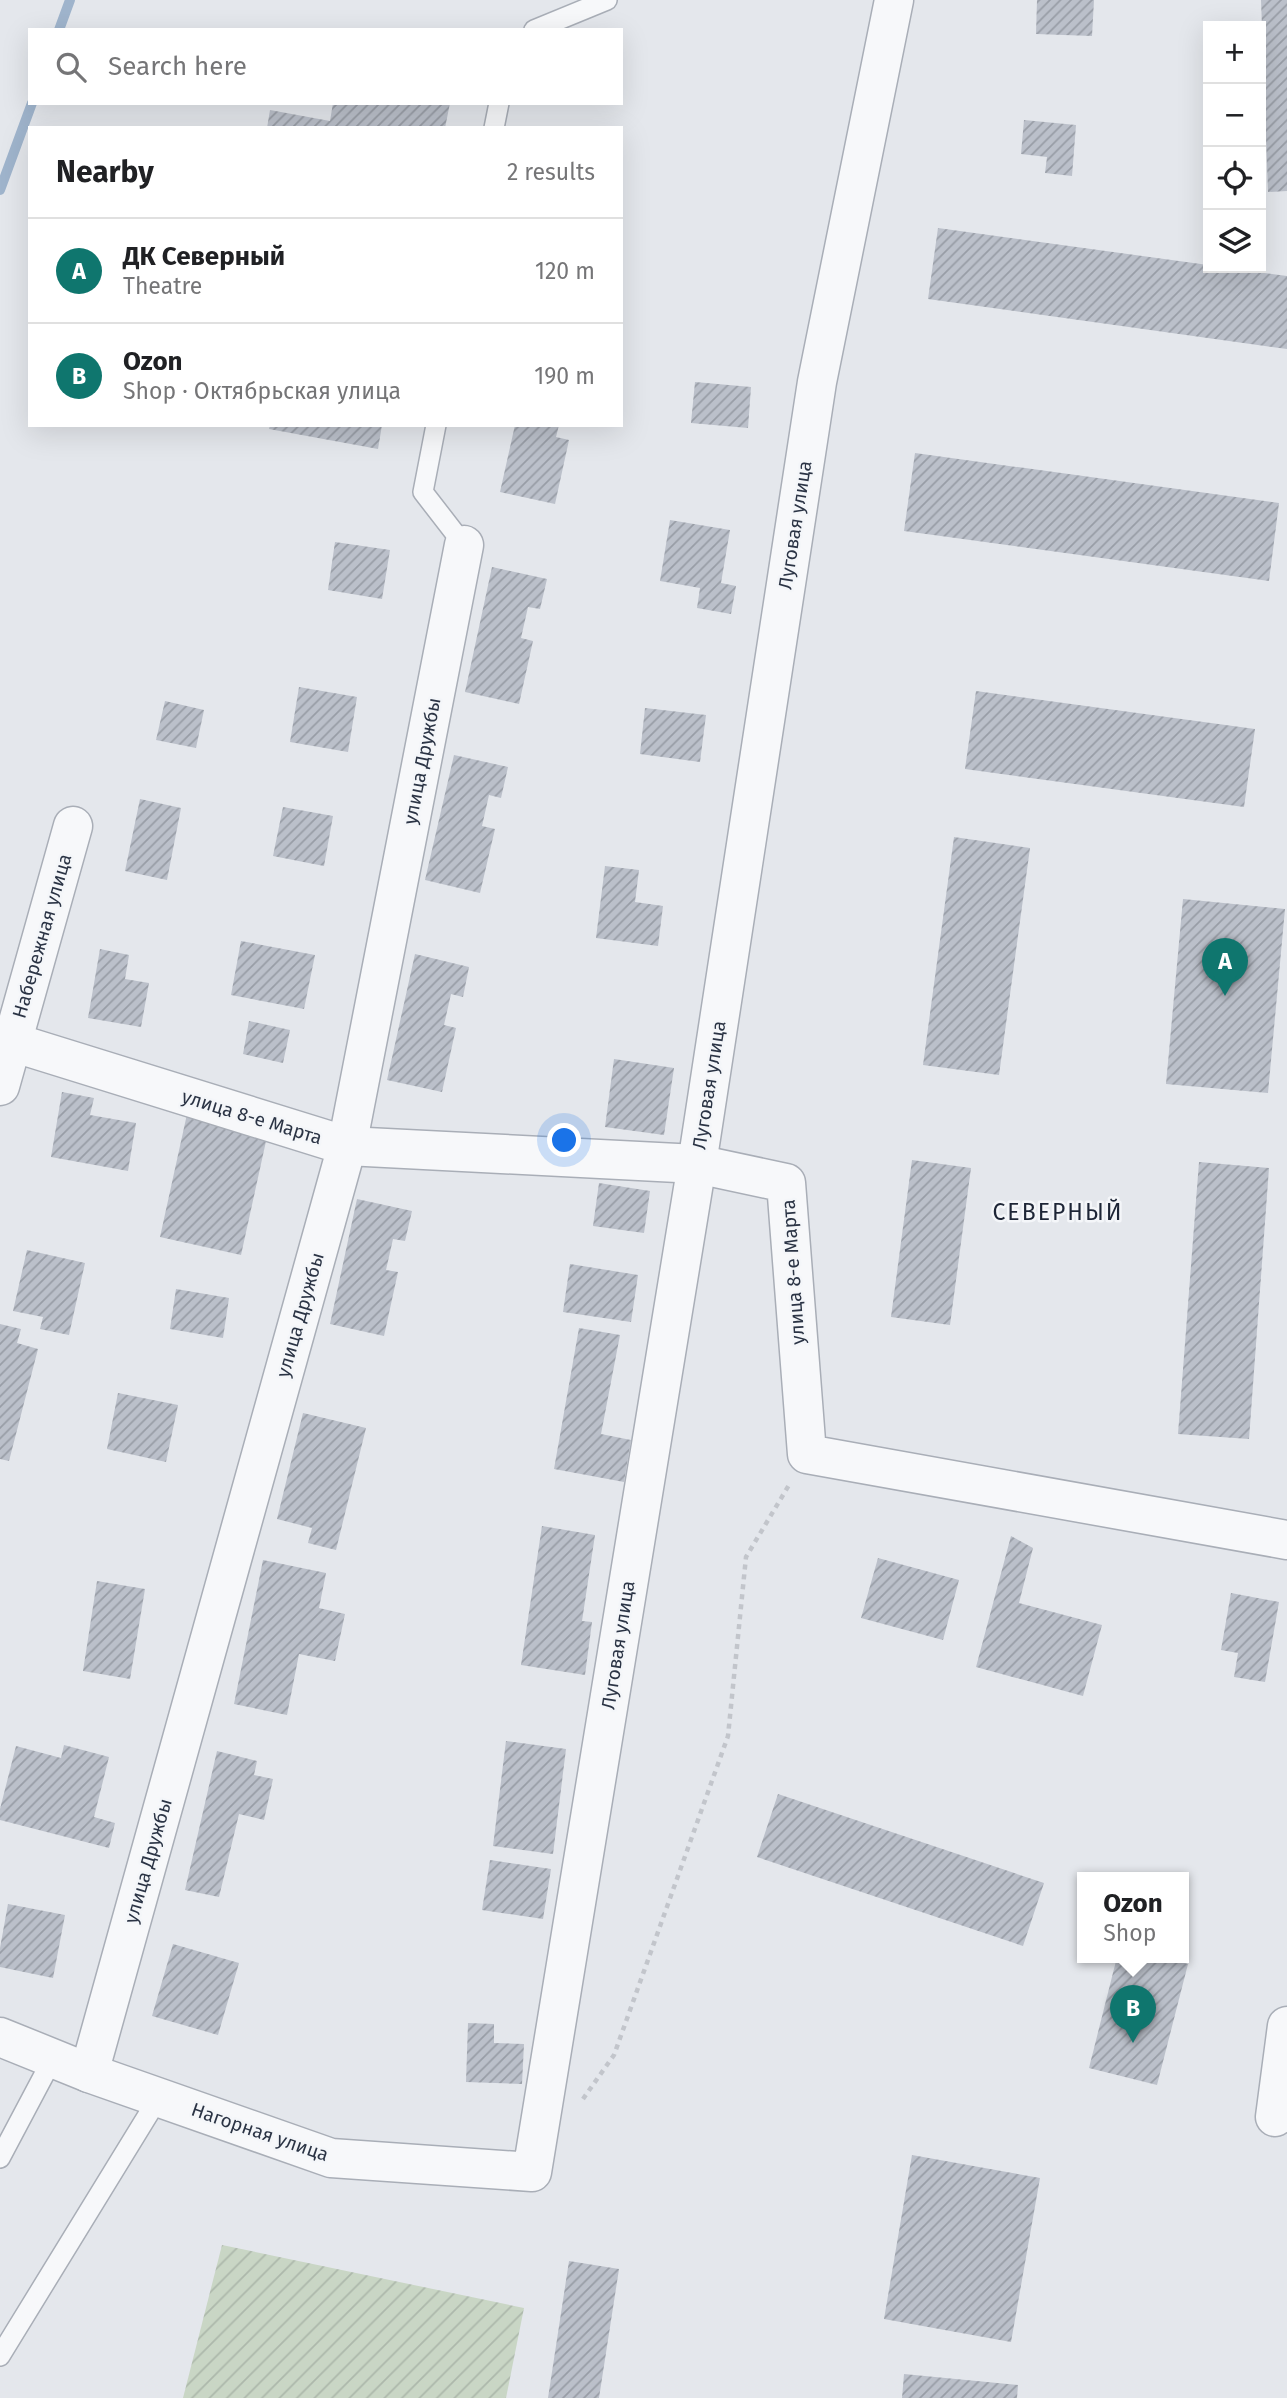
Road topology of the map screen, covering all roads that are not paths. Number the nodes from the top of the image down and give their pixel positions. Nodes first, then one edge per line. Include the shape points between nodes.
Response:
1 (607, 0) edge
2 (894, 0) edge
3 (539, 28) edge
4 (499, 105) edge
5 (494, 126) edge
6 (436, 427) edge
7 (464, 545) joint
8 (73, 826) dead end
9 (12, 1042) junction
10 (0, 1086) edge
11 (347, 1146) junction
12 (697, 1164) junction
13 (1287, 1540) edge
14 (1287, 2026) edge
15 (0, 2037) edge
16 (53, 2058) junction
17 (89, 2073) junction
18 (159, 2097) junction
19 (1275, 2117) dead end
20 (0, 2158) edge
21 (532, 2172) joint
22 (0, 2356) edge

1 - 3 lane
2 - 12 street, Луговая улица via 817,382
4 - 5 lane
6 - 7 lane via 423,492
7 - 11 street, улица Дружбы
8 - 9 street, Набережная улица
9 - 10 street, Набережная улица
9 - 11 street, улица 8-е Марта
11 - 12 street, улица 8-е Марта
11 - 17 street, улица Дружбы
12 - 13 street, улица 8-е Марта via 786,1183 807,1454
12 - 21 street, Луговая улица
14 - 19 street
15 - 16 street, Нагорная улица
16 - 17 street, Нагорная улица
16 - 20 lane
17 - 18 street, Нагорная улица
18 - 21 street, Нагорная улица via 331,2158
18 - 22 lane

